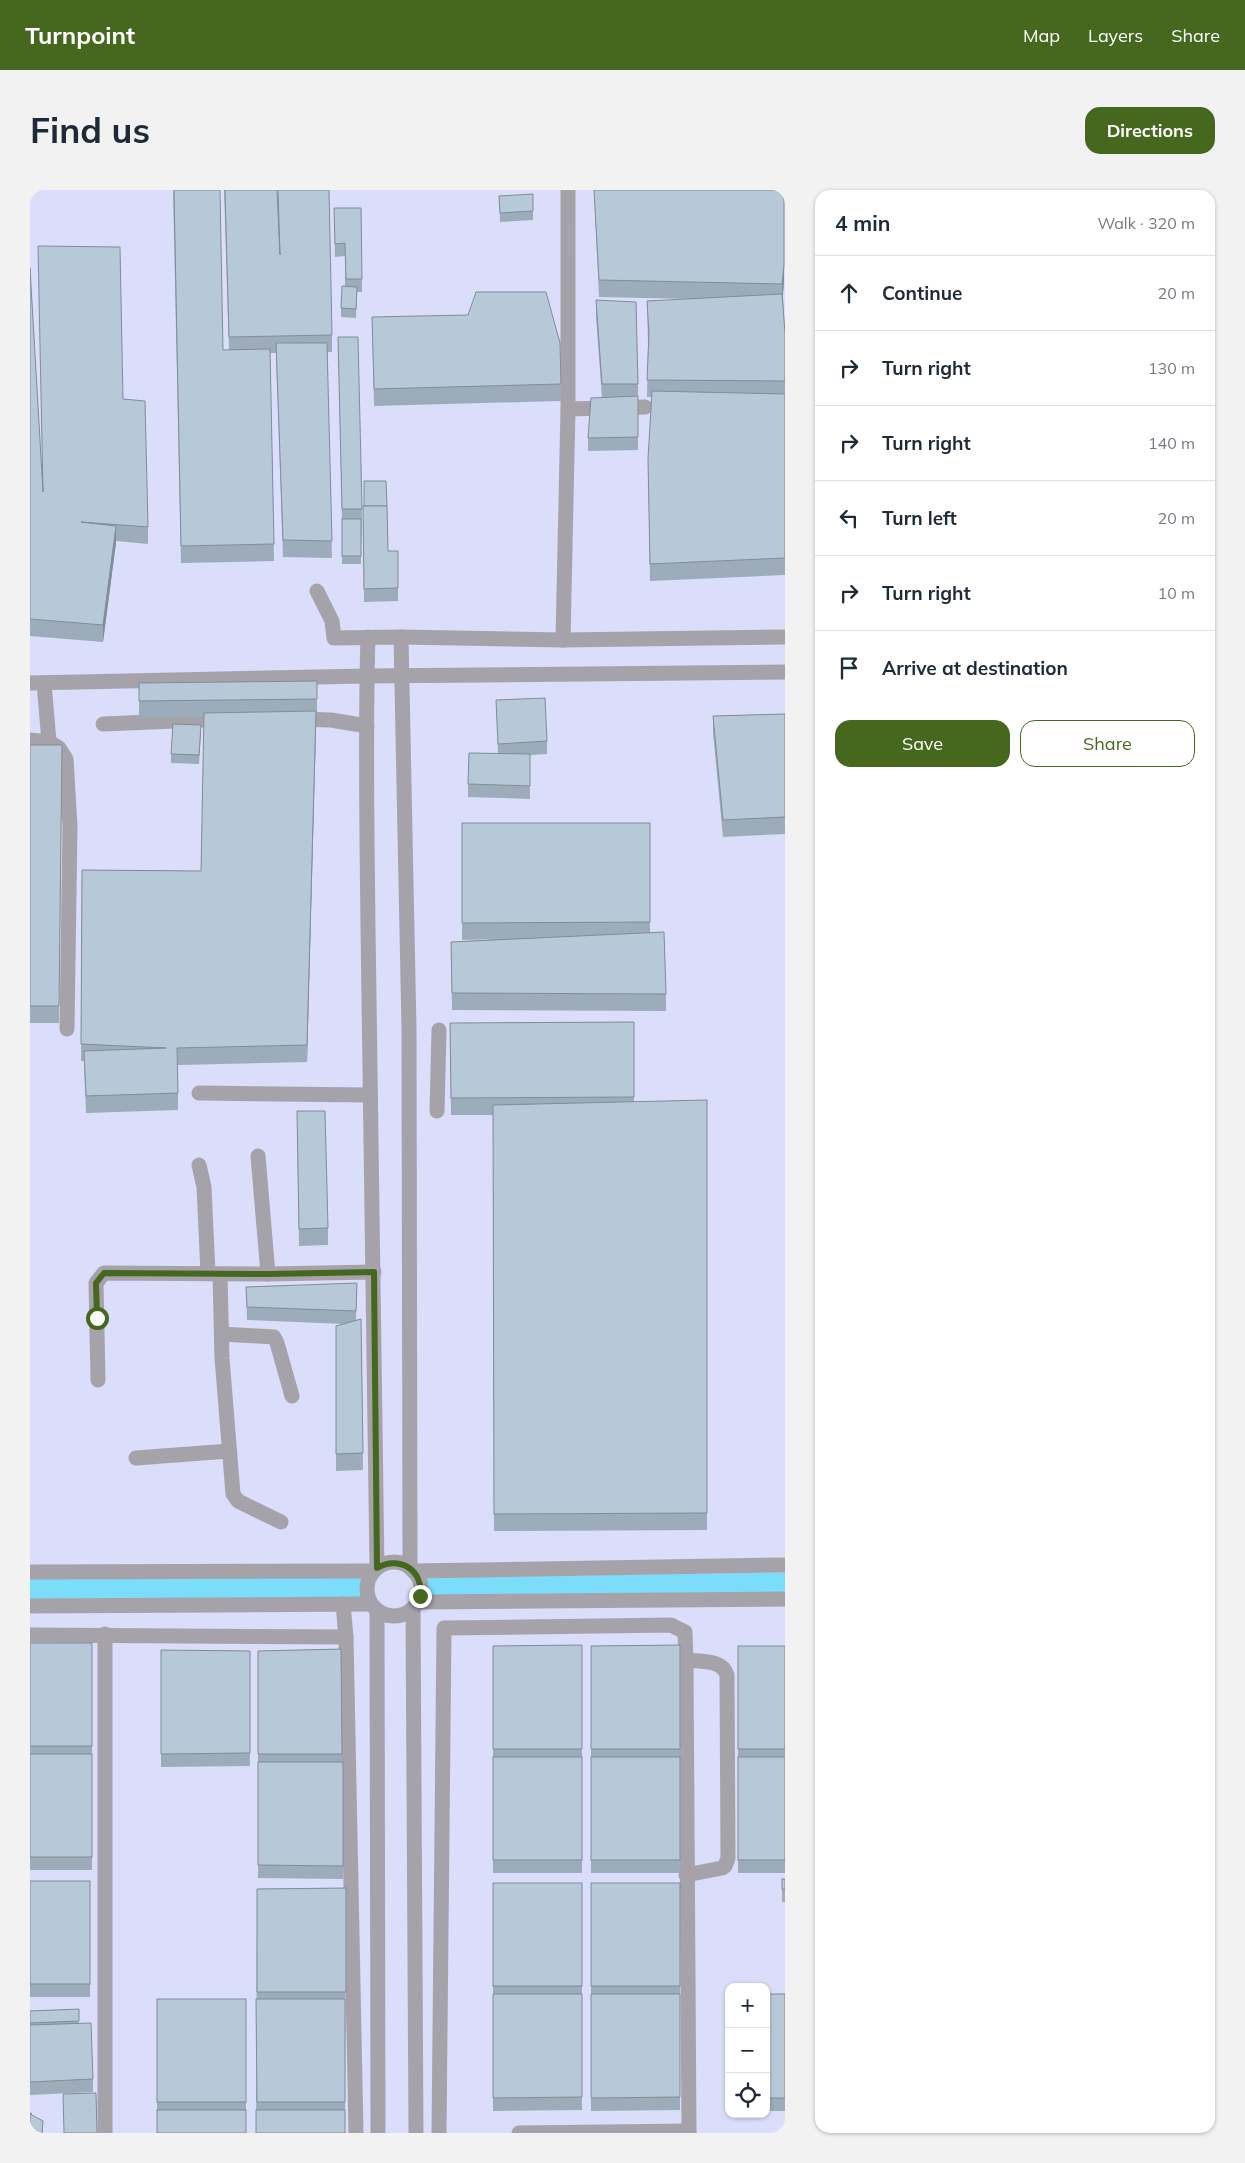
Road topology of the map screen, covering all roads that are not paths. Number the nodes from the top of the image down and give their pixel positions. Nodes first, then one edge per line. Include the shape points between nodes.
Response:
1 (568, 190) edge
2 (645, 407) dead end
3 (568, 409) junction
4 (317, 591) dead end
5 (785, 636) edge
6 (368, 637) junction
7 (401, 637) junction
8 (563, 640) junction
9 (785, 672) edge
10 (367, 676) junction
11 (400, 676) junction
12 (37, 683) edge
13 (242, 719) edge
14 (282, 719) edge
15 (103, 724) dead end
16 (367, 726) junction
17 (30, 740) edge
18 (49, 742) junction
19 (67, 1029) dead end
20 (439, 1030) dead end
21 (199, 1093) dead end
22 (370, 1095) junction
23 (437, 1111) dead end
24 (258, 1156) dead end
25 (200, 1165) dead end
26 (374, 1272) junction
27 (214, 1274) junction
28 (268, 1274) junction
29 (222, 1334) junction
30 (98, 1380) dead end
31 (292, 1396) dead end
32 (230, 1451) junction
33 (136, 1458) dead end
34 (280, 1522) dead end
35 (785, 1565) edge
36 (412, 1569) junction
37 (375, 1570) junction
38 (30, 1572) edge
39 (785, 1599) edge
40 (343, 1604) junction
41 (415, 1605) junction
42 (30, 1606) edge
43 (374, 1607) junction
44 (105, 1634) junction
45 (30, 1635) edge
46 (346, 1638) junction
47 (686, 1660) junction
48 (686, 1874) junction
49 (689, 2132) edge
50 (106, 2133) edge
51 (356, 2133) edge
52 (378, 2133) edge
53 (416, 2133) edge
54 (440, 2133) edge
55 (519, 2133) edge

1 - 3 street
2 - 3 street
3 - 8 street
4 - 6 street via 332,621 334,638
5 - 8 street
6 - 7 street
6 - 10 street
7 - 8 street
7 - 11 street
9 - 11 street
10 - 11 street
10 - 12 street
10 - 16 street
11 - 36 street via 409,1029
12 - 18 street
13 - 15 street
14 - 16 street
16 - 22 street
17 - 18 street
18 - 19 street via 59,748 66,759 70,826
20 - 23 street
21 - 22 street
22 - 26 street
24 - 28 street
25 - 27 street
26 - 28 street
26 - 37 street
27 - 28 street
27 - 29 street
27 - 30 street via 104,1273 96,1283
29 - 31 street via 274,1337
29 - 32 street
32 - 33 street
32 - 34 street via 233,1494 238,1501
35 - 36 street
36 - 37 street via 390,1562
36 - 41 street via 421,1589
37 - 38 street
37 - 43 street via 367,1584 368,1598
39 - 41 street
40 - 42 street
40 - 43 street
40 - 46 street
41 - 43 street via 399,1615 384,1614
41 - 53 street
43 - 52 street
44 - 45 street
44 - 46 street
44 - 50 street
46 - 51 street
47 - 48 street
47 - 48 street via 718,1664 727,1675 728,1829 725,1866 718,1870
47 - 54 street via 684,1632 671,1625 444,1628
48 - 49 street
49 - 55 street

